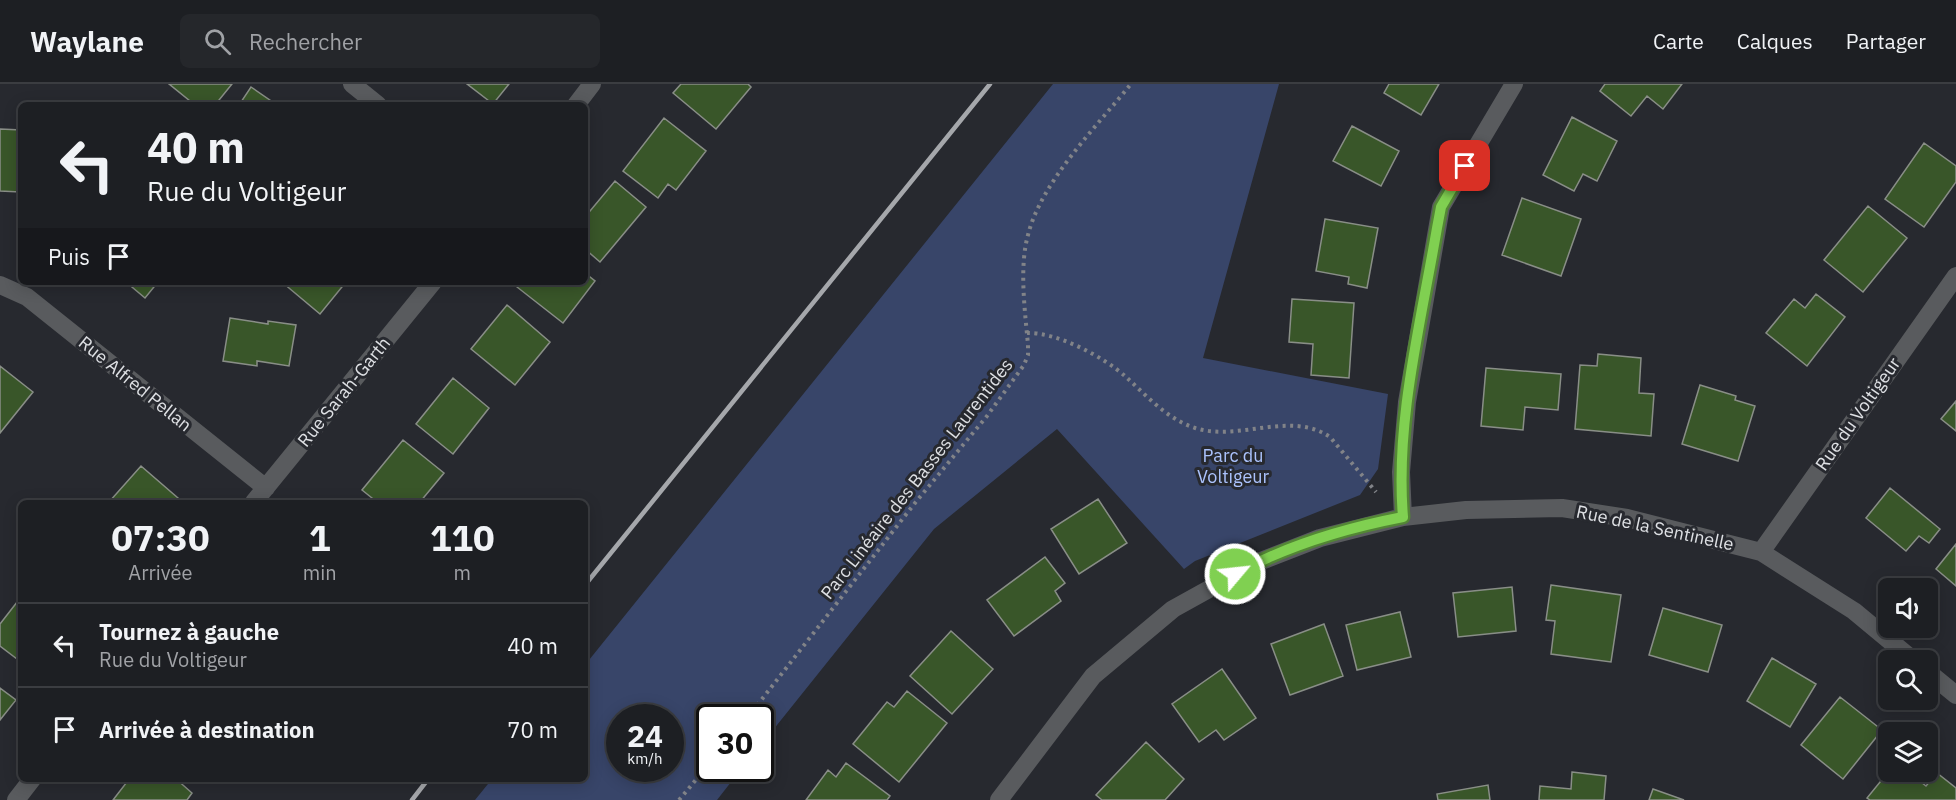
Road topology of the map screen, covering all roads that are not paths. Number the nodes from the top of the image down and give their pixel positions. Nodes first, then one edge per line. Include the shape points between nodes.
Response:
1 (352, 84) edge
2 (592, 84) edge
3 (1514, 84) edge
4 (374, 102) edge
5 (578, 102) edge
6 (1956, 276) edge
7 (0, 285) edge
8 (431, 285) edge
9 (260, 495) edge
10 (1403, 517) junction
11 (1761, 552) junction
12 (1901, 650) edge
13 (1938, 680) edge
14 (1956, 695) edge
15 (30, 782) edge
16 (16, 800) edge
17 (999, 800) edge

1 - 4 street
2 - 5 street
3 - 10 street via 1441,207 1407,402 1401,472
6 - 11 street, Rue du Voltigeur
7 - 9 street, Rue Alfred Pellan via 27,297
8 - 9 street, Rue Sarah-Garth
10 - 11 street, Rue de la Sentinelle via 1466,510 1562,508 1627,518
10 - 17 street, Rue de la Sentinelle via 1320,538 1256,563 1173,609 1093,676
11 - 12 street, Rue de la Sentinelle via 1854,611
13 - 14 street
15 - 16 street

